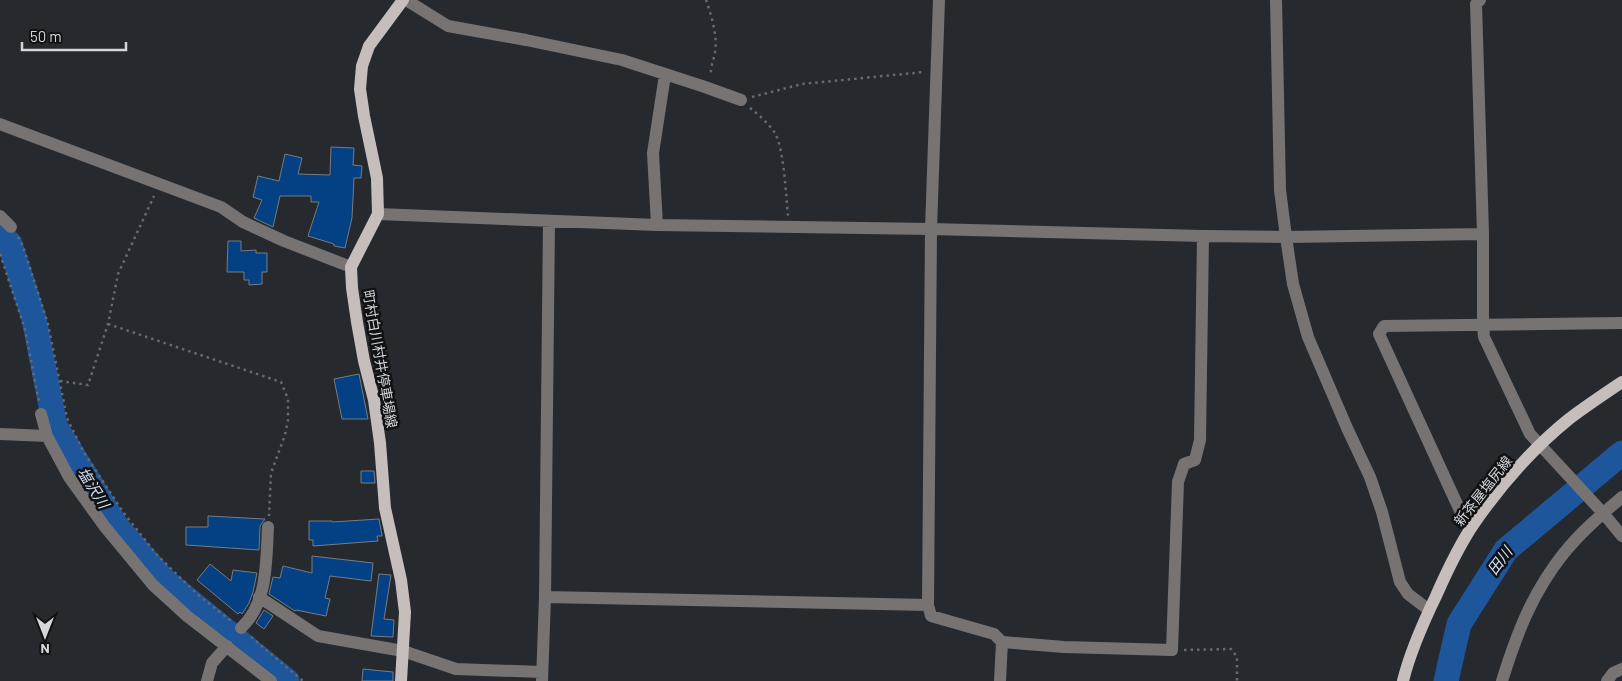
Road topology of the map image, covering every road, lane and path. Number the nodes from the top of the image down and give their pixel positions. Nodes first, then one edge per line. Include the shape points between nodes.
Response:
1 (404, 0) edge
2 (706, 0) edge
3 (939, 0) edge
4 (1276, 0) edge
5 (1480, 0) edge
6 (937, 71) junction
7 (665, 75) junction
8 (712, 90) junction
9 (741, 100) junction
10 (0, 124) edge
11 (160, 183) junction
12 (378, 214) junction
13 (0, 216) edge
14 (549, 222) junction
15 (657, 225) junction
16 (11, 227) joint
17 (789, 227) junction
18 (931, 229) junction
19 (1483, 234) junction
20 (1203, 236) junction
21 (1286, 237) junction
22 (0, 254) edge
23 (352, 267) junction
24 (1622, 323) edge
25 (108, 324) junction
26 (1483, 325) junction
27 (60, 381) junction
28 (1622, 382) edge
29 (41, 414) joint
30 (0, 434) edge
31 (47, 436) junction
32 (1544, 449) junction
33 (1622, 497) edge
34 (1601, 512) junction
35 (1474, 523) junction
36 (268, 527) joint
37 (1622, 536) edge
38 (259, 597) junction
39 (545, 597) junction
40 (928, 605) junction
41 (1429, 610) junction
42 (241, 628) junction
43 (1002, 642) junction
44 (227, 646) junction
45 (403, 650) junction
46 (1172, 650) junction
47 (1622, 668) edge
48 (542, 676) edge
49 (207, 681) edge
50 (271, 681) edge
51 (303, 681) edge
52 (401, 681) edge
53 (1000, 681) edge
54 (1237, 681) edge
55 (1403, 681) edge
56 (1502, 681) edge
57 (1607, 681) edge

1 - 7 street via 448,26 622,60
1 - 12 main road, 町村白川村井停車場線 via 370,46 360,77 364,116 377,178
2 - 8 path via 716,50 710,72
3 - 6 street
4 - 21 street via 1280,190
5 - 19 street via 1476,4
6 - 9 path via 802,84
6 - 18 street
7 - 8 street
7 - 15 street via 653,153
8 - 9 street
9 - 17 path via 775,133 780,145
10 - 11 street
11 - 23 street via 221,207 243,222 284,241
11 - 25 path via 118,274
12 - 14 street
12 - 23 main road, 町村白川村井停車場線
13 - 16 street
14 - 15 street
14 - 39 street
15 - 17 street
16 - 27 path via 24,246 48,324
17 - 18 street
18 - 20 street
18 - 40 street
19 - 21 street
19 - 26 street
20 - 21 street
20 - 46 street via 1200,440 1195,460 1184,464 1178,482
21 - 41 street via 1308,337 1370,477 1400,582 1408,594
22 - 29 path via 25,329
23 - 45 main road, 町村白川村井停車場線 via 357,322 380,443 385,508 401,580 405,612
24 - 26 street
25 - 27 path via 88,385
25 - 36 path via 281,382 288,399 288,420 271,473
26 - 32 street via 1484,337 1530,434
26 - 35 street via 1384,326 1379,334 1462,515
27 - 42 path via 67,418 83,451 123,512 157,555 197,594
28 - 32 main road, 新茶屋塩尻線 via 1569,420
29 - 31 street
30 - 31 street
31 - 44 street via 69,478 153,585
32 - 34 street
32 - 35 main road, 新茶屋塩尻線 via 1511,476
33 - 34 street
34 - 37 street
34 - 56 street via 1546,578 1516,637
35 - 41 main road, 新茶屋塩尻線
36 - 38 street via 266,569
38 - 42 street via 250,620
38 - 45 street via 318,636
39 - 40 street
39 - 48 street
40 - 43 street via 931,616 994,634
41 - 55 main road, 新茶屋塩尻線
42 - 51 path
43 - 46 street
43 - 53 street
44 - 49 street via 212,663
44 - 50 street
45 - 48 street via 456,668
45 - 52 main road, 町村白川村井停車場線
46 - 54 path via 1231,649 1237,657
47 - 57 street

